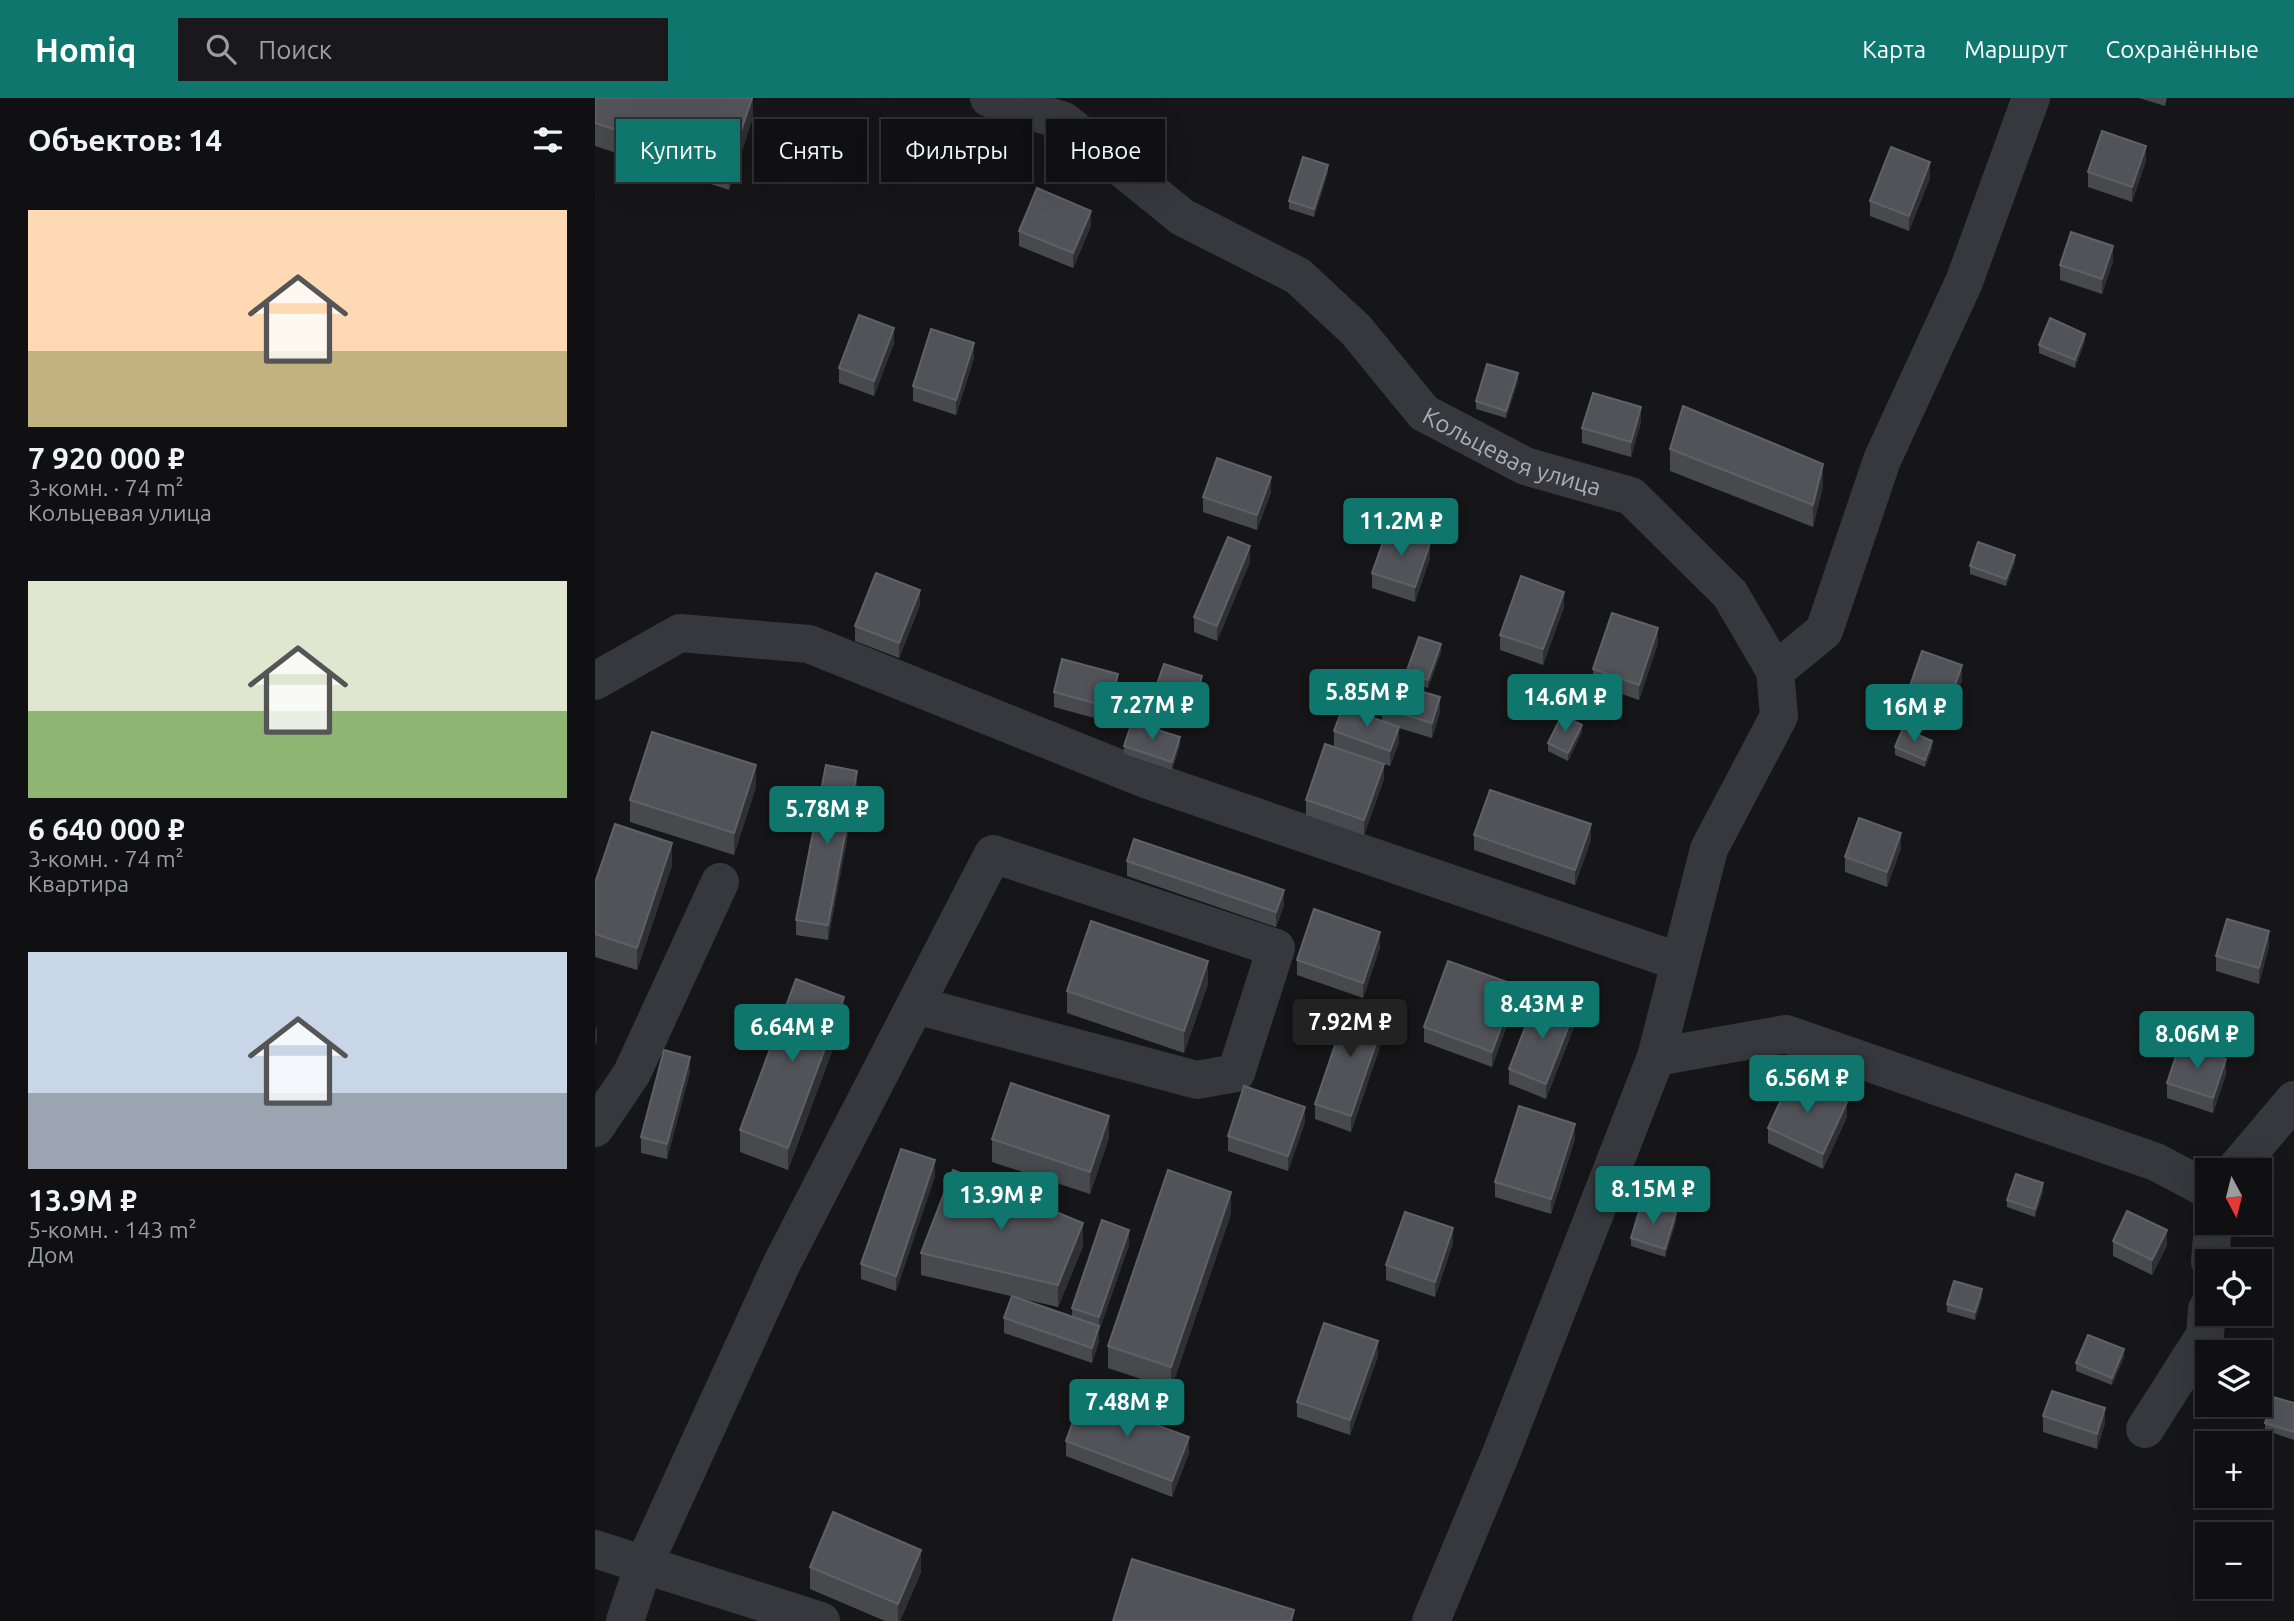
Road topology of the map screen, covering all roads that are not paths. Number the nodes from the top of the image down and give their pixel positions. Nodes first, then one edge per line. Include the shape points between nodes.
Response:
1 (989, 98) edge
2 (2031, 98) edge
3 (1076, 110) edge
4 (1775, 671) junction
5 (595, 681) edge
6 (720, 882) dead end
7 (1680, 962) junction
8 (915, 1005) junction
9 (1656, 1057) junction
10 (2294, 1100) edge
11 (595, 1128) edge
12 (2245, 1158) edge
13 (2195, 1183) edge
14 (2206, 1326) edge
15 (2145, 1429) dead end
16 (595, 1549) edge
17 (644, 1564) junction
18 (625, 1621) edge
19 (821, 1621) edge
20 (1431, 1621) edge

1 - 3 street
2 - 4 street via 1964,282 1882,460 1824,631
3 - 4 street, Кольцевая улица via 1182,218 1298,276 1356,330 1424,413 1525,466 1631,496 1730,594
4 - 7 street, Кольцевая улица via 1779,716 1709,849
5 - 7 street via 680,633 809,644 1148,780
6 - 11 street via 632,1073
7 - 9 street, Кольцевая улица
8 - 8 street via 993,854 1276,948 1236,1073 1197,1080
8 - 17 street via 781,1265
9 - 13 street via 1786,1034 2156,1162
9 - 20 street, Кольцевая улица
10 - 12 street
14 - 15 street via 2205,1335
16 - 17 street
17 - 18 street
17 - 19 street

